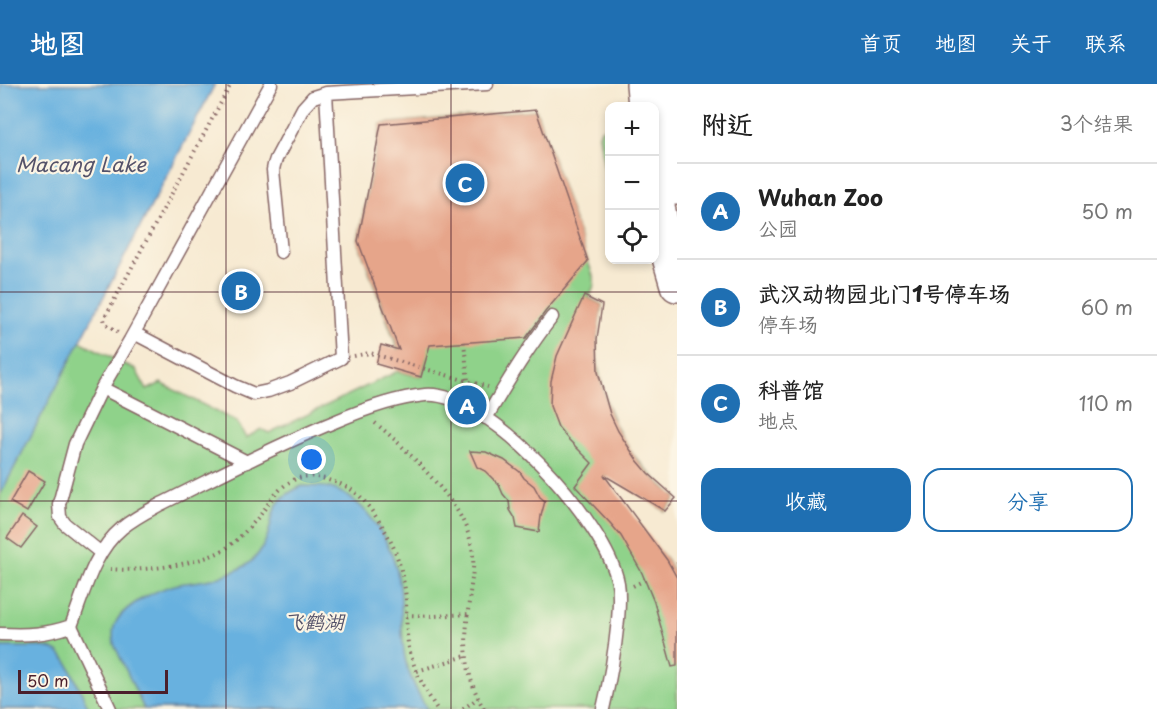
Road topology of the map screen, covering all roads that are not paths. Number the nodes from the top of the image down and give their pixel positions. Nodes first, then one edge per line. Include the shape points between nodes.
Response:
1 (271, 84) edge
2 (488, 84) edge
3 (643, 84) edge
4 (666, 84) edge
5 (326, 93) junction
6 (645, 102) edge
7 (677, 188) edge
8 (659, 210) edge
9 (281, 252) dead end
10 (677, 285) edge
11 (552, 317) dead end
12 (132, 336) junction
13 (102, 388) junction
14 (486, 418) junction
15 (247, 462) junction
16 (101, 553) junction
17 (71, 626) junction
18 (0, 634) edge
19 (110, 709) edge
20 (603, 709) edge

1 - 12 lane
2 - 5 lane
3 - 6 main road
4 - 7 main road
5 - 9 lane via 313,97 303,108 274,165
5 - 12 lane via 341,358 290,383 254,394
8 - 10 main road
11 - 14 lane
12 - 13 lane
13 - 15 lane
13 - 16 lane via 75,444 59,504 65,524
14 - 15 lane via 456,401 428,395 400,400 361,411
14 - 20 lane via 519,442 548,472 600,538 609,558 618,582 619,607
15 - 16 lane via 145,513 121,528
16 - 17 lane
17 - 18 lane via 37,635
17 - 19 lane

